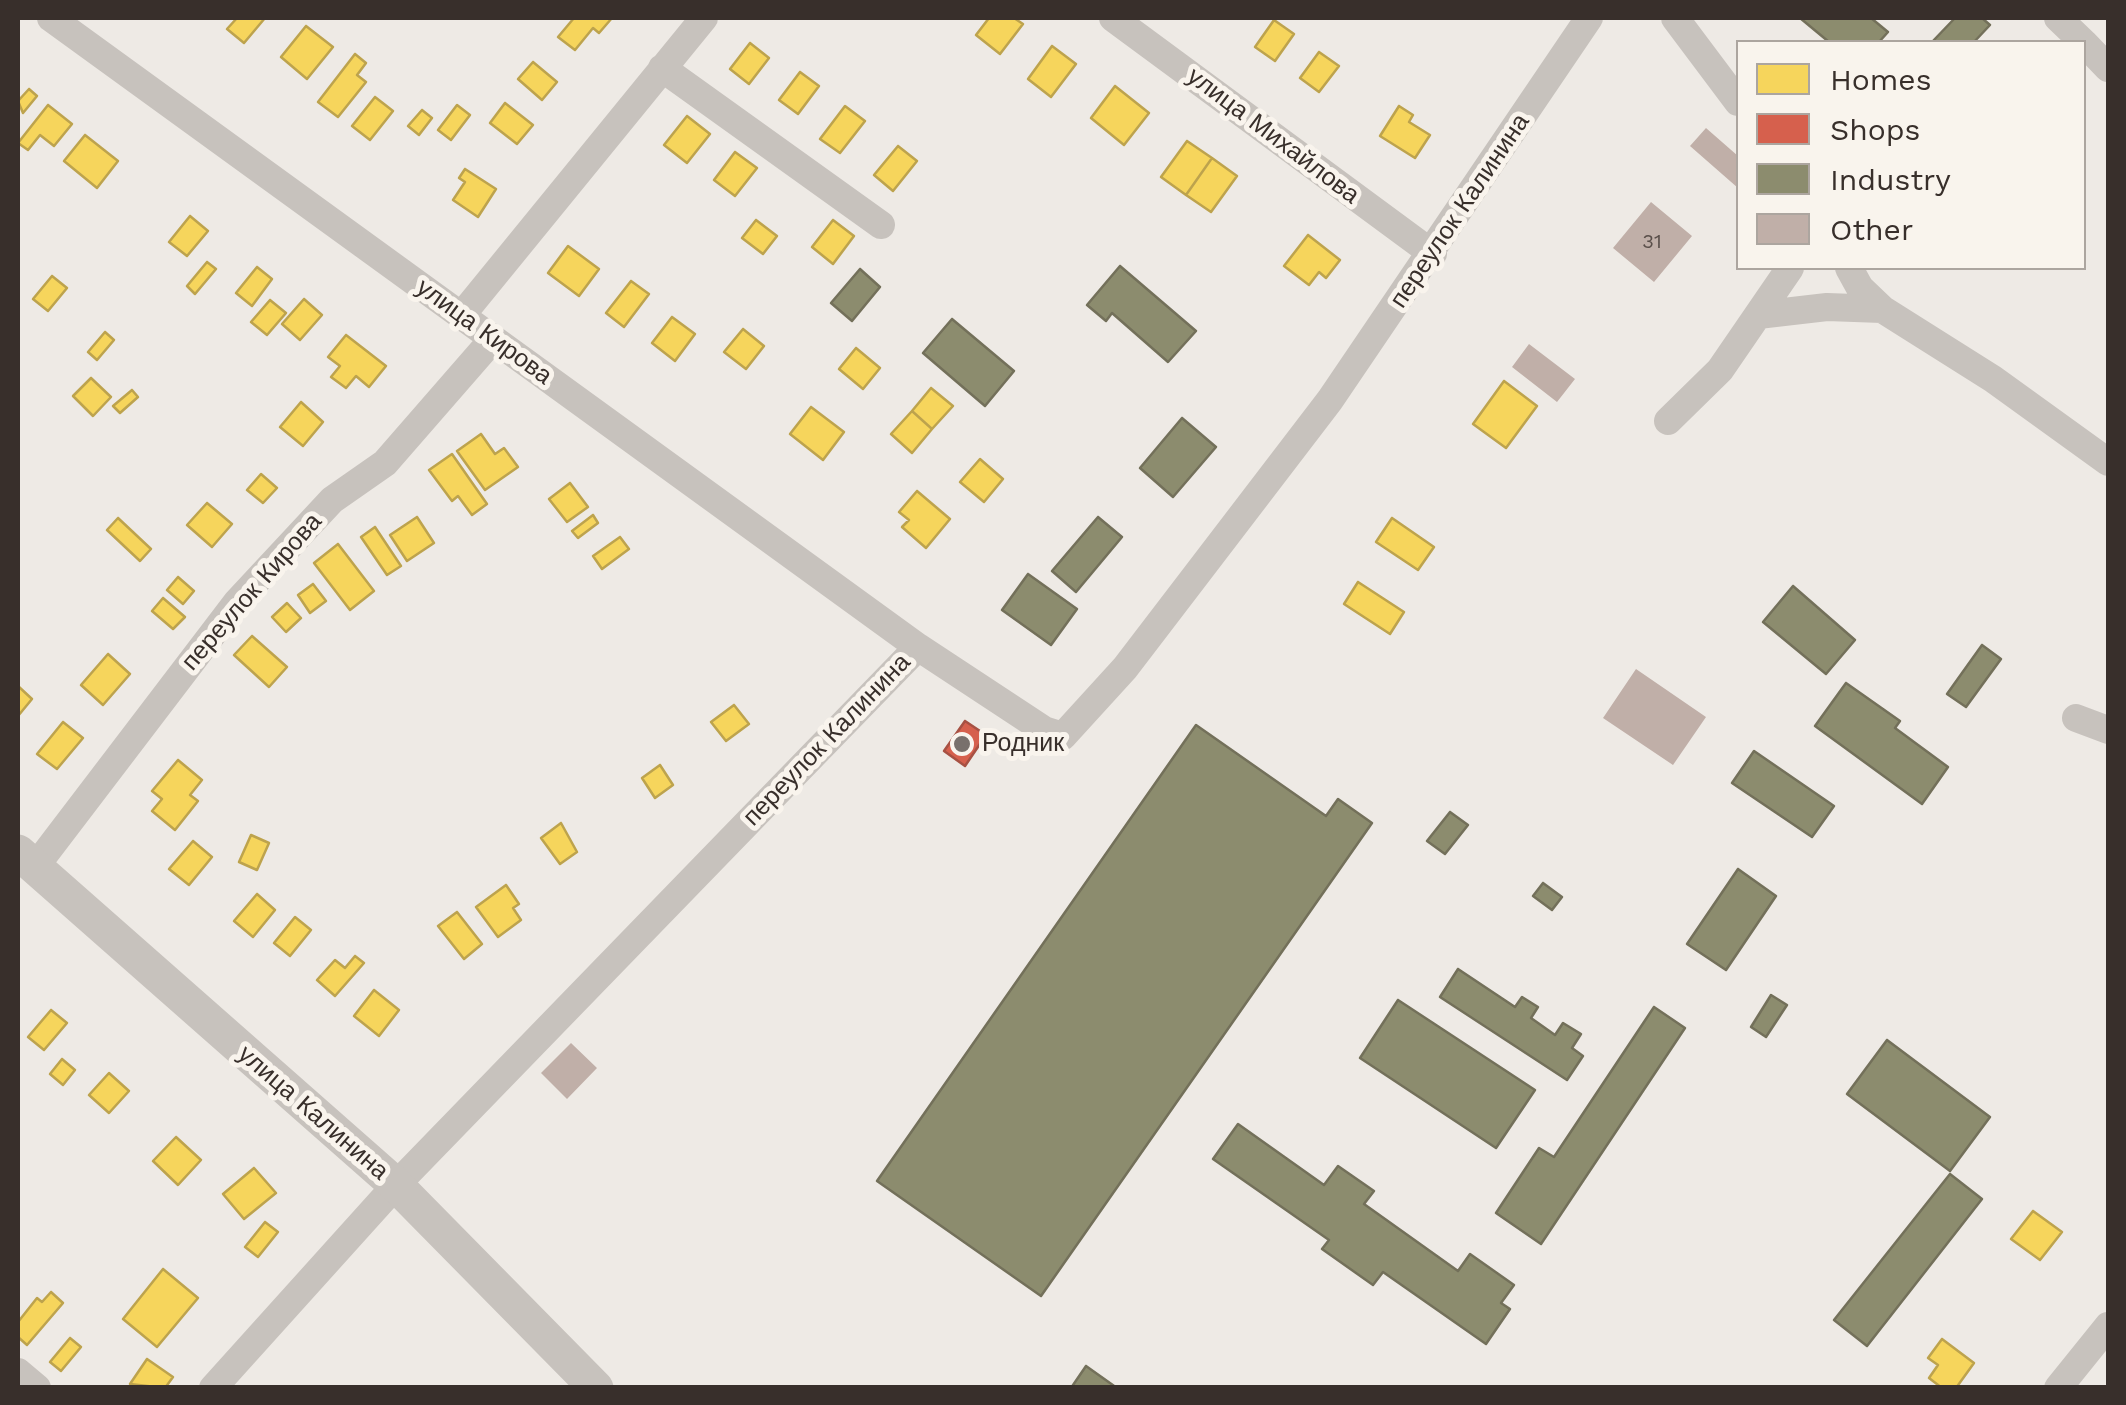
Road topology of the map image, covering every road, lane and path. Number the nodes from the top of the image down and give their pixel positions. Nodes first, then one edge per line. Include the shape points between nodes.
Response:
1 (51, 18) edge
2 (704, 18) edge
3 (1114, 18) edge
4 (1589, 18) edge
5 (1675, 18) edge
6 (2058, 18) edge
7 (2080, 40) edge
8 (2086, 46) edge
9 (662, 68) junction
10 (2108, 68) edge
11 (1736, 99) edge
12 (881, 225) dead end
13 (1433, 254) junction
14 (1789, 270) edge
15 (1850, 270) edge
16 (1882, 309) junction
17 (1758, 315) junction
18 (461, 316) junction
19 (493, 339) junction
20 (1668, 422) dead end
21 (2108, 462) edge
22 (918, 646) junction
23 (2076, 718) dead end
24 (2108, 730) edge
25 (26, 860) edge
26 (396, 1185) junction
27 (2108, 1326) edge
28 (18, 1372) edge
29 (36, 1388) edge
30 (213, 1388) edge
31 (596, 1388) edge
32 (2058, 1388) edge

1 - 18 street, улица Кирова
2 - 9 street
3 - 13 street, улица Михайлова
4 - 13 street, переулок Калинина
5 - 11 street
6 - 7 street
8 - 10 street
9 - 12 street
9 - 18 street
13 - 22 street, переулок Калинина via 1125,668 1063,736
14 - 17 street
15 - 16 street
16 - 17 street
16 - 21 street
17 - 20 street via 1720,370
18 - 19 street, улица Кирова
19 - 22 street, улица Кирова
19 - 25 street, переулок Кирова via 385,463 332,500 237,602
22 - 26 street, переулок Калинина
23 - 24 street
25 - 26 street, улица Калинина
26 - 30 street, переулок Калинина
26 - 31 street, улица Калинина
27 - 32 street
28 - 29 street

